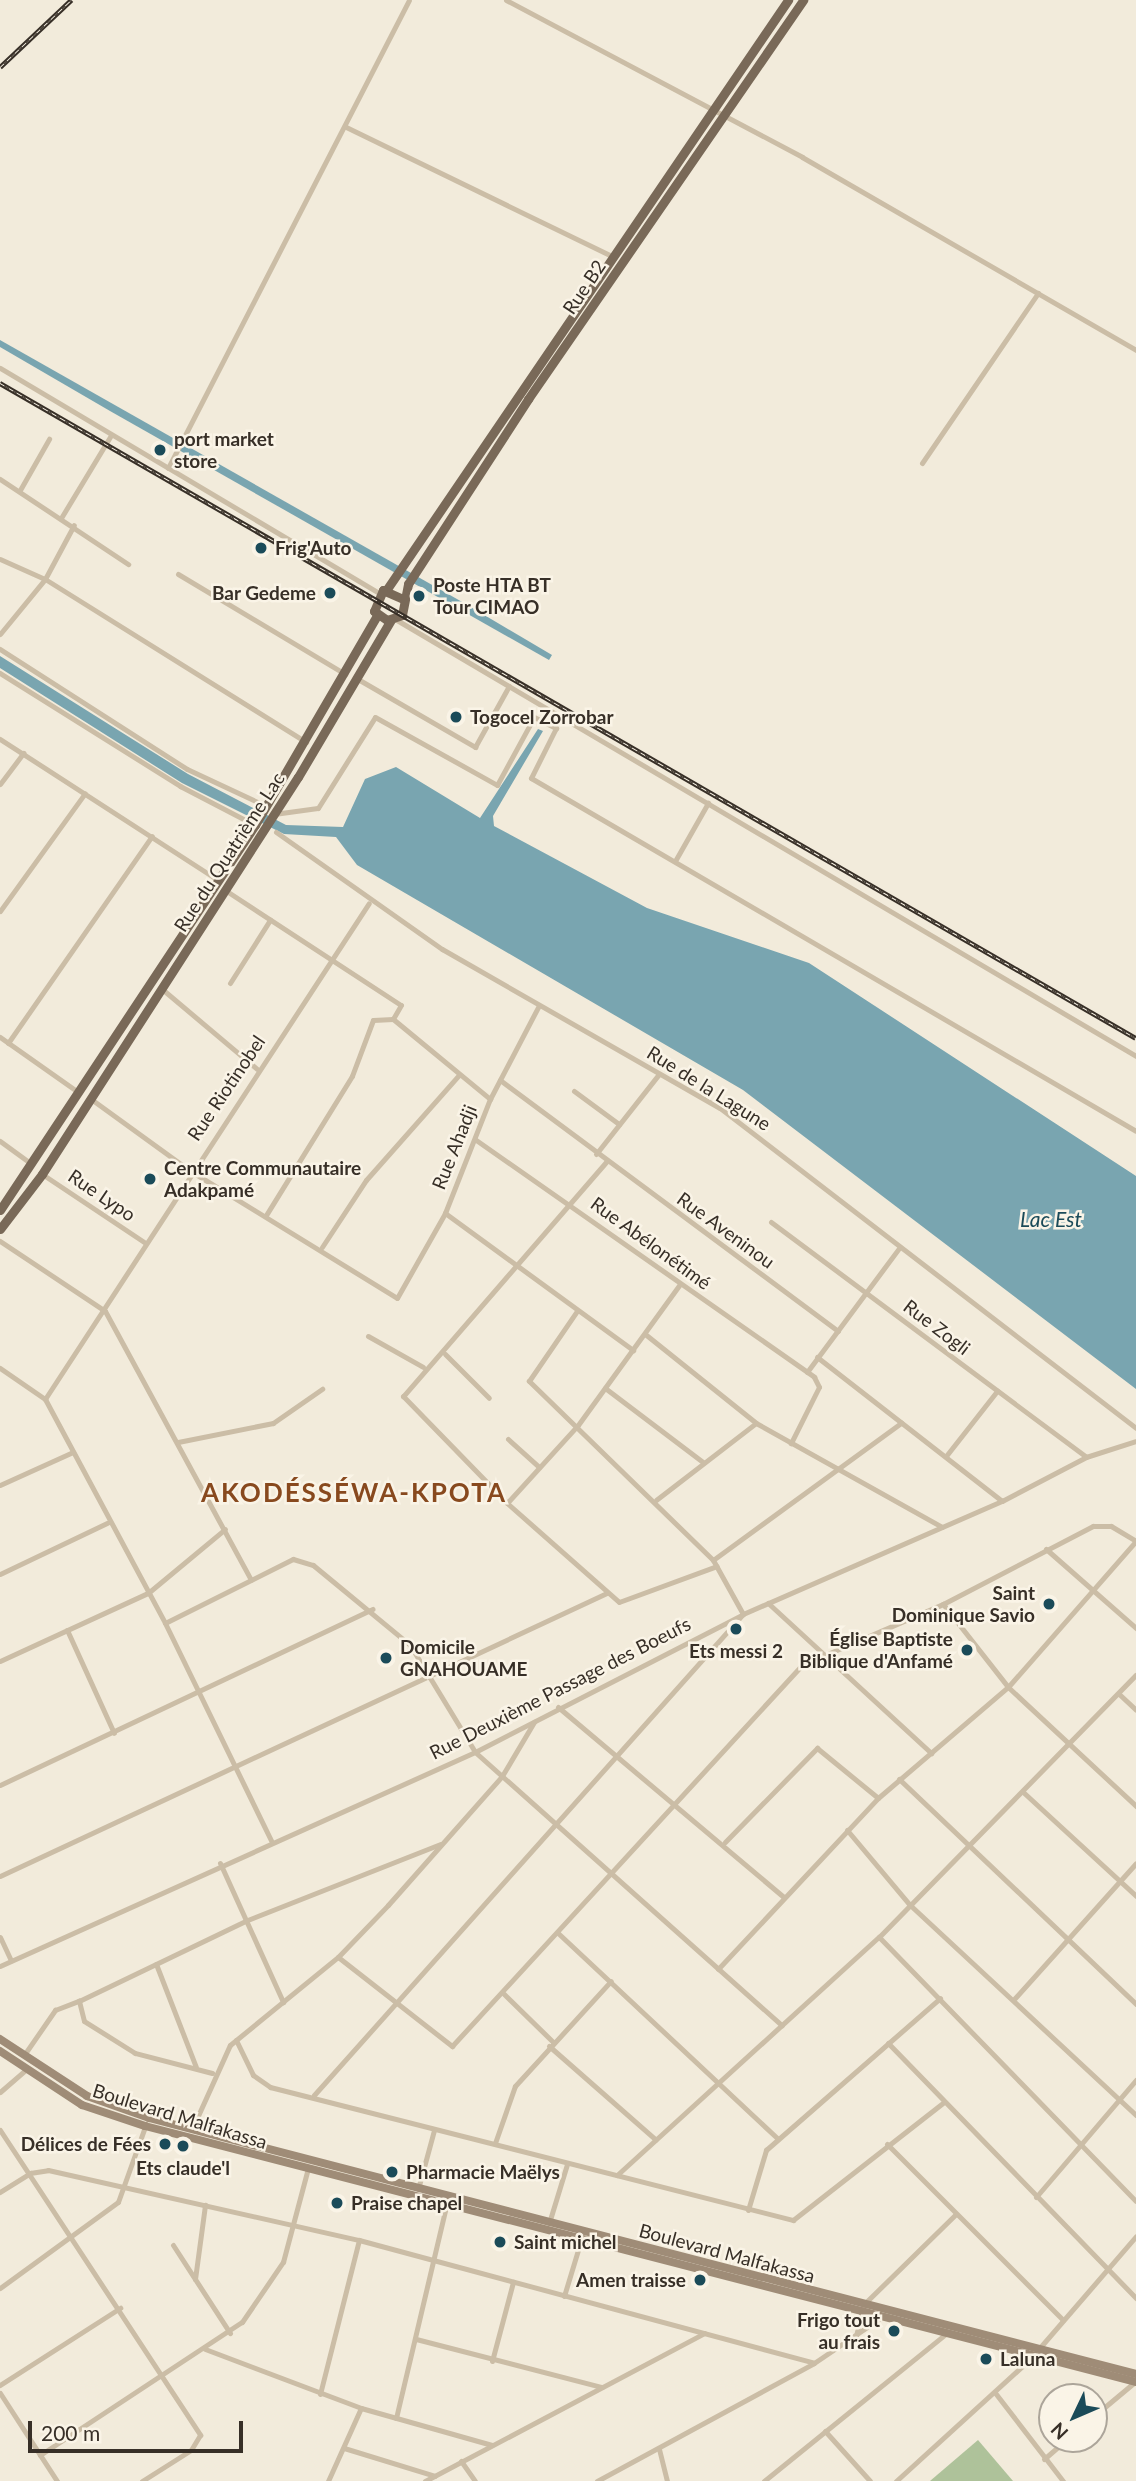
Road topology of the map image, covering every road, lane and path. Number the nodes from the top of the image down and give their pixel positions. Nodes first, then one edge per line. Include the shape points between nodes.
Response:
1 (409, 0) edge
2 (506, 0) edge
3 (788, 0) edge
4 (803, 0) edge
5 (713, 108) junction
6 (726, 114) junction
7 (346, 127) junction
8 (612, 256) junction
9 (1038, 293) junction
10 (1136, 350) edge
11 (0, 368) edge
12 (111, 435) junction
13 (49, 439) dead end
14 (922, 463) dead end
15 (168, 468) junction
16 (0, 479) edge
17 (20, 490) junction
18 (61, 518) junction
19 (74, 524) junction
20 (0, 559) edge
21 (128, 564) dead end
22 (178, 574) dead end
23 (45, 579) junction
24 (383, 591) junction
25 (403, 599) junction
26 (376, 615) junction
27 (393, 620) junction
28 (0, 634) edge
29 (0, 649) edge
30 (0, 673) edge
31 (345, 674) junction
32 (356, 678) junction
33 (509, 686) junction
34 (0, 739) edge
35 (306, 742) junction
36 (23, 753) junction
37 (0, 784) edge
38 (85, 793) junction
39 (708, 803) junction
40 (266, 806) junction
41 (273, 814) junction
42 (254, 825) junction
43 (276, 832) dead end
44 (152, 836) junction
45 (675, 861) junction
46 (218, 880) junction
47 (225, 890) junction
48 (369, 903) junction
49 (0, 911) edge
50 (270, 920) junction
51 (332, 959) junction
52 (230, 983) dead end
53 (162, 989) junction
54 (538, 1007) junction
55 (393, 1019) junction
56 (0, 1037) edge
57 (8, 1043) junction
58 (1136, 1056) edge
59 (109, 1060) junction
60 (257, 1069) junction
61 (659, 1074) junction
62 (459, 1075) junction
63 (500, 1080) junction
64 (575, 1091) dead end
65 (81, 1093) junction
66 (90, 1098) junction
67 (490, 1099) junction
68 (619, 1124) junction
69 (1136, 1131) edge
70 (476, 1140) junction
71 (0, 1141) edge
72 (596, 1154) junction
73 (606, 1161) junction
74 (32, 1164) junction
75 (189, 1170) junction
76 (43, 1174) junction
77 (570, 1203) junction
78 (0, 1210) edge
79 (445, 1213) junction
80 (266, 1215) junction
81 (771, 1222) dead end
82 (0, 1229) edge
83 (0, 1241) edge
84 (144, 1242) junction
85 (322, 1247) junction
86 (899, 1248) junction
87 (519, 1267) junction
88 (680, 1284) junction
89 (866, 1294) junction
90 (105, 1311) junction
91 (578, 1311) junction
92 (838, 1331) junction
93 (645, 1334) junction
94 (368, 1336) dead end
95 (633, 1350) junction
96 (445, 1354) junction
97 (817, 1357) junction
98 (423, 1367) junction
99 (0, 1368) edge
100 (807, 1373) junction
101 (605, 1388) junction
102 (322, 1389) dead end
103 (997, 1391) junction
104 (489, 1398) dead end
105 (45, 1399) junction
106 (756, 1423) junction
107 (901, 1423) junction
108 (578, 1426) junction
109 (1136, 1428) edge
110 (508, 1439) dead end
111 (1136, 1441) edge
112 (178, 1442) junction
113 (791, 1443) junction
114 (73, 1452) junction
115 (946, 1456) junction
116 (1086, 1457) junction
117 (703, 1462) junction
118 (539, 1467) junction
119 (836, 1469) junction
120 (0, 1485) edge
121 (656, 1500) junction
122 (1002, 1500) junction
123 (507, 1503) junction
124 (107, 1523) junction
125 (942, 1527) junction
126 (225, 1529) junction
127 (1136, 1541) edge
128 (1046, 1549) junction
129 (715, 1563) junction
130 (0, 1574) edge
131 (251, 1580) junction
132 (1093, 1589) junction
133 (148, 1593) junction
134 (607, 1593) junction
135 (768, 1603) junction
136 (943, 1604) junction
137 (373, 1609) junction
138 (743, 1614) junction
139 (165, 1623) junction
140 (1136, 1628) edge
141 (67, 1630) junction
142 (826, 1656) junction
143 (0, 1661) edge
144 (430, 1675) junction
145 (1136, 1675) edge
146 (1008, 1687) junction
147 (200, 1693) junction
148 (1119, 1694) junction
149 (558, 1707) junction
150 (1136, 1710) edge
151 (536, 1720) junction
152 (114, 1732) junction
153 (1069, 1741) junction
154 (475, 1752) junction
155 (931, 1753) junction
156 (617, 1758) junction
157 (236, 1766) junction
158 (502, 1776) junction
159 (898, 1779) junction
160 (0, 1784) edge
161 (1023, 1792) junction
162 (878, 1798) junction
163 (676, 1804) junction
164 (1136, 1806) edge
165 (557, 1825) junction
166 (848, 1830) junction
167 (271, 1840) junction
168 (726, 1842) junction
169 (440, 1844) junction
170 (966, 1846) junction
171 (220, 1863) junction
172 (1136, 1863) edge
173 (613, 1875) junction
174 (0, 1876) edge
175 (1120, 1880) junction
176 (1136, 1896) edge
177 (784, 1897) junction
178 (910, 1905) junction
179 (246, 1921) junction
180 (559, 1934) junction
181 (0, 1937) edge
182 (879, 1937) junction
183 (1067, 1939) junction
184 (338, 1957) junction
185 (11, 1961) junction
186 (156, 1965) junction
187 (0, 1966) edge
188 (718, 1969) junction
189 (611, 1980) junction
190 (504, 1994) junction
191 (940, 1998) junction
192 (1015, 1998) junction
193 (79, 2001) junction
194 (283, 2002) junction
195 (1136, 2004) edge
196 (397, 2008) junction
197 (782, 2026) junction
198 (0, 2039) edge
199 (236, 2040) junction
200 (888, 2043) junction
201 (551, 2044) junction
202 (0, 2051) edge
203 (24, 2055) junction
204 (196, 2067) junction
205 (26, 2068) junction
206 (212, 2073) junction
207 (1136, 2080) edge
208 (721, 2081) junction
209 (0, 2092) edge
210 (314, 2095) junction
211 (1119, 2100) junction
212 (943, 2103) junction
213 (1136, 2115) edge
214 (147, 2122) junction
215 (192, 2129) junction
216 (0, 2130) edge
217 (434, 2130) junction
218 (777, 2138) junction
219 (656, 2140) junction
220 (495, 2143) junction
221 (887, 2144) junction
222 (1083, 2146) junction
223 (567, 2164) junction
224 (309, 2165) junction
225 (30, 2173) junction
226 (618, 2175) junction
227 (127, 2187) junction
228 (418, 2189) junction
229 (0, 2192) edge
230 (1036, 2197) junction
231 (447, 2201) junction
232 (1136, 2201) edge
233 (205, 2205) junction
234 (748, 2210) junction
235 (956, 2214) junction
236 (549, 2223) junction
237 (292, 2224) junction
238 (1136, 2236) edge
239 (75, 2239) junction
240 (581, 2240) junction
241 (359, 2241) junction
242 (173, 2245) dead end
243 (433, 2260) junction
244 (1107, 2267) junction
245 (195, 2279) junction
246 (513, 2282) junction
247 (0, 2288) edge
248 (564, 2296) junction
249 (1136, 2298) edge
250 (863, 2305) junction
251 (120, 2308) junction
252 (888, 2313) junction
253 (858, 2314) junction
254 (878, 2318) junction
255 (1063, 2320) junction
256 (953, 2329) junction
257 (230, 2333) junction
258 (704, 2333) junction
259 (944, 2335) junction
260 (856, 2336) junction
261 (416, 2339) junction
262 (1039, 2348) junction
263 (205, 2349) junction
264 (1030, 2359) junction
265 (492, 2361) junction
266 (814, 2363) junction
267 (163, 2375) junction
268 (1136, 2380) edge
269 (0, 2385) edge
270 (602, 2387) junction
271 (0, 2393) edge
272 (320, 2394) junction
273 (996, 2394) junction
274 (1108, 2404) edge
275 (361, 2408) junction
276 (396, 2418) junction
277 (825, 2431) junction
278 (492, 2445) junction
279 (344, 2448) junction
280 (659, 2449) junction
281 (1051, 2453) edge
282 (40, 2455) junction
283 (1044, 2459) junction
284 (461, 2461) junction
285 (435, 2476) junction
286 (57, 2481) edge
287 (142, 2481) edge
288 (328, 2481) edge
289 (425, 2481) edge
290 (475, 2481) edge
291 (597, 2481) edge
292 (667, 2481) edge
293 (764, 2481) edge
294 (870, 2481) edge
295 (896, 2481) edge
296 (1063, 2481) edge

1 - 7 street
2 - 5 street
3 - 5 main road, Rue B2
4 - 6 main road, Rue B2
5 - 6 street
5 - 8 main road, Rue B2
6 - 9 street
6 - 25 main road, Rue B2 via 528,399
7 - 8 street
7 - 15 street
8 - 24 main road, Rue B2
9 - 10 street
9 - 14 street
11 - 12 street
12 - 15 street
12 - 18 street
13 - 17 street
15 - 24 street
16 - 17 street
17 - 18 street
18 - 19 street
19 - 21 street
19 - 23 street
20 - 23 street
22 - 31 street
23 - 28 street
23 - 35 street
24 - 25 main road
24 - 26 main road, Rue du Quatrième Lac
25 - 27 main road, Rue B2
26 - 27 main road
26 - 31 main road, Rue du Quatrième Lac
27 - 32 main road, Rue du Quatrième Lac
27 - 33 street
29 - 40 street via 187,769
30 - 42 street via 180,786
31 - 35 main road, Rue du Quatrième Lac
32 - 33 street via 475,747
32 - 41 main road, Rue du Quatrième Lac
33 - 39 street
34 - 36 street
35 - 40 main road, Rue du Quatrième Lac
36 - 37 street
36 - 38 street
38 - 44 street
38 - 49 street
39 - 45 street
39 - 58 street
40 - 42 main road, Rue du Quatrième Lac
41 - 45 street via 318,808 375,718 497,785 534,717 556,728 531,778
41 - 47 main road, Rue du Quatrième Lac
42 - 46 main road, Rue du Quatrième Lac
43 - 48 street, Rue de la Lagune
44 - 46 street
44 - 57 street
45 - 69 street
46 - 59 main road, Rue du Quatrième Lac
47 - 50 street
47 - 53 main road, Rue du Quatrième Lac
48 - 51 street, Rue Riotinobel
48 - 54 street, Rue de la Lagune
50 - 51 street
50 - 52 street
51 - 55 street via 401,1004
51 - 60 street, Rue Riotinobel
53 - 59 main road, Rue du Quatrième Lac
53 - 60 street
54 - 61 street, Rue de la Lagune
54 - 63 street, Rue Ahadji
55 - 62 street
55 - 80 street via 373,1020 352,1076
56 - 57 street
57 - 65 street
59 - 65 main road
59 - 66 main road, Rue du Quatrième Lac
60 - 75 street, Rue Riotinobel
61 - 68 street
61 - 86 street, Rue de la Lagune via 775,1147
62 - 67 street
62 - 85 street via 394,1143
63 - 67 street, Rue Ahadji
63 - 72 street, Rue Aveninou
64 - 68 street
65 - 74 main road
66 - 75 street
66 - 76 main road, Rue du Quatrième Lac
67 - 70 street, Rue Ahadji
68 - 72 street
70 - 77 street, Rue Abélonétimé
70 - 79 street, Rue Ahadji
71 - 74 street
72 - 73 street, Rue Aveninou
73 - 77 street
73 - 92 street, Rue Aveninou
74 - 78 main road
75 - 80 street
75 - 84 street, Rue Riotinobel
76 - 82 main road, Rue du Quatrième Lac
76 - 84 street, Rue Lypo
77 - 87 street
77 - 88 street, Rue Abélonétimé
79 - 85 street, Rue Ahadji via 397,1298
79 - 87 street
80 - 85 street
81 - 89 street, Rue Zogli
83 - 90 street
84 - 90 street, Rue Riotinobel
86 - 89 street
86 - 109 street, Rue de la Lagune
87 - 91 street
87 - 96 street
88 - 93 street
88 - 100 street, Rue Abélonétimé
89 - 92 street
89 - 103 street, Rue Zogli
90 - 105 street, Rue Riotinobel
90 - 112 street
91 - 95 street
91 - 108 street via 529,1381
92 - 97 street
93 - 95 street
93 - 106 street
94 - 98 street
95 - 101 street
96 - 98 street
96 - 104 street
97 - 100 street
97 - 107 street
98 - 123 street via 402,1396
99 - 105 street
100 - 113 street via 819,1387
101 - 108 street
101 - 117 street
102 - 112 street via 273,1423
103 - 115 street
103 - 116 street, Rue Zogli
105 - 114 street
106 - 113 street
106 - 117 street
107 - 115 street
107 - 119 street
108 - 118 street
108 - 121 street
110 - 118 street
111 - 116 street, Rue Deuxième Passage des Boeufs
112 - 126 street
113 - 119 street
114 - 120 street
114 - 124 street
115 - 122 street
116 - 122 street, Rue Deuxième Passage des Boeufs
117 - 121 street
118 - 123 street
119 - 125 street
119 - 129 street
121 - 129 street
122 - 125 street, Rue Deuxième Passage des Boeufs
123 - 134 street
124 - 130 street
124 - 133 street
125 - 135 street, Rue Deuxième Passage des Boeufs
126 - 131 street
126 - 133 street
127 - 128 street via 1099,1524
127 - 132 street
128 - 132 street
128 - 136 street
129 - 134 street via 626,1603
129 - 138 street
131 - 137 street via 302,1559
131 - 139 street
132 - 140 street
132 - 146 street
133 - 139 street
133 - 141 street
134 - 144 street
135 - 138 street, Rue Deuxième Passage des Boeufs
135 - 142 street
136 - 142 street
136 - 146 street
137 - 144 street
137 - 147 street
138 - 149 street, Rue Deuxième Passage des Boeufs
138 - 156 street
139 - 147 street
141 - 143 street
141 - 152 street
142 - 155 street
142 - 163 street via 797,1669
144 - 154 street
144 - 157 street
145 - 148 street
146 - 153 street
146 - 155 street
147 - 152 street
147 - 157 street
148 - 150 street
148 - 153 street
149 - 151 street, Rue Deuxième Passage des Boeufs
149 - 156 street
151 - 154 street, Rue Deuxième Passage des Boeufs
151 - 158 street
152 - 160 street
153 - 161 street
153 - 164 street
154 - 158 street
154 - 167 street, Rue Deuxième Passage des Boeufs
155 - 159 street
156 - 163 street
156 - 165 street
157 - 167 street
157 - 174 street
158 - 165 street
158 - 169 street
159 - 162 street
159 - 170 street
161 - 170 street
161 - 175 street
162 - 166 street
162 - 168 street via 817,1748
163 - 168 street
163 - 173 street
165 - 173 street
165 - 196 street
166 - 177 street
166 - 178 street
167 - 171 street, Rue Deuxième Passage des Boeufs
168 - 177 street
169 - 179 street
169 - 184 street
170 - 178 street
170 - 183 street
171 - 179 street
171 - 185 street, Rue Deuxième Passage des Boeufs
172 - 175 street
173 - 180 street
173 - 188 street
175 - 176 street
175 - 183 street
177 - 188 street
178 - 182 street
178 - 192 street
179 - 186 street
179 - 194 street
180 - 189 street
180 - 190 street
181 - 185 street
182 - 191 street
182 - 197 street
183 - 192 street
183 - 195 street
184 - 194 street
184 - 196 street
185 - 187 street, Rue Deuxième Passage des Boeufs
186 - 193 street
186 - 204 street
188 - 197 street
189 - 201 street
189 - 208 street
190 - 196 street via 448,2047
190 - 201 street
191 - 200 street
191 - 222 street
192 - 211 street
193 - 203 street via 55,2010
193 - 204 street via 79,2016 135,2053
194 - 199 street
196 - 210 street
197 - 208 street
198 - 203 main road, Boulevard Malfakassa
199 - 206 street
199 - 210 street via 261,2082
200 - 212 street
200 - 218 street
201 - 219 street
201 - 220 street via 515,2086
202 - 205 main road, Boulevard Malfakassa
203 - 214 main road, Boulevard Malfakassa via 99,2101
204 - 206 street
205 - 209 street
205 - 214 main road, Boulevard Malfakassa via 82,2105
206 - 215 street
207 - 211 street
208 - 218 street
208 - 219 street
210 - 217 street
211 - 213 street
211 - 222 street
212 - 221 street
212 - 230 street
214 - 215 main road, Boulevard Malfakassa
214 - 224 main road, Boulevard Malfakassa
214 - 227 street
215 - 224 main road, Boulevard Malfakassa
216 - 225 street
217 - 220 street
217 - 228 street
218 - 234 street via 756,2168
219 - 226 street
220 - 223 street
221 - 234 street via 805,2217
221 - 235 street
222 - 230 street
222 - 232 street
223 - 226 street
223 - 236 street
224 - 228 main road, Boulevard Malfakassa
224 - 231 main road, Boulevard Malfakassa
224 - 237 street
225 - 227 street via 42,2169
225 - 229 street
225 - 239 street
226 - 234 street
227 - 233 street
227 - 239 street
228 - 231 main road, Boulevard Malfakassa
230 - 244 street
231 - 236 main road, Boulevard Malfakassa
231 - 240 main road, Boulevard Malfakassa
231 - 243 street
233 - 237 street
233 - 245 street
235 - 250 street
235 - 255 street
236 - 250 main road, Boulevard Malfakassa
237 - 241 street
237 - 257 street via 276,2278
238 - 244 street
239 - 247 street
239 - 251 street
240 - 248 street
240 - 253 main road, Boulevard Malfakassa
241 - 243 street
241 - 272 street
242 - 245 street
243 - 246 street
243 - 261 street
244 - 249 street
244 - 255 street
245 - 257 street
246 - 248 street
246 - 265 street
248 - 258 street
250 - 252 main road, Boulevard Malfakassa
250 - 253 street
251 - 267 street
251 - 269 street
252 - 254 street
252 - 256 main road, Boulevard Malfakassa
253 - 254 main road, Boulevard Malfakassa
253 - 260 street
254 - 259 main road, Boulevard Malfakassa
254 - 260 street
255 - 262 street
256 - 259 street
256 - 262 main road, Boulevard Malfakassa
257 - 263 street
258 - 266 street
258 - 270 street
259 - 264 main road, Boulevard Malfakassa
259 - 277 street
260 - 266 street
261 - 265 street
261 - 276 street
262 - 264 street
262 - 268 main road, Boulevard Malfakassa
263 - 267 street
263 - 272 street
264 - 268 main road, Boulevard Malfakassa
264 - 273 street
265 - 270 street
266 - 280 street
267 - 282 street
267 - 287 street via 200,2435 191,2450
268 - 274 street
270 - 278 street
271 - 282 street
272 - 275 street
273 - 283 street
273 - 295 street
275 - 276 street
275 - 279 street
276 - 278 street
277 - 293 street
277 - 294 street
278 - 284 street
279 - 285 street
279 - 288 street
280 - 291 street
280 - 292 street
281 - 283 street
282 - 286 street
283 - 296 street
284 - 285 street
284 - 290 street
285 - 289 street

